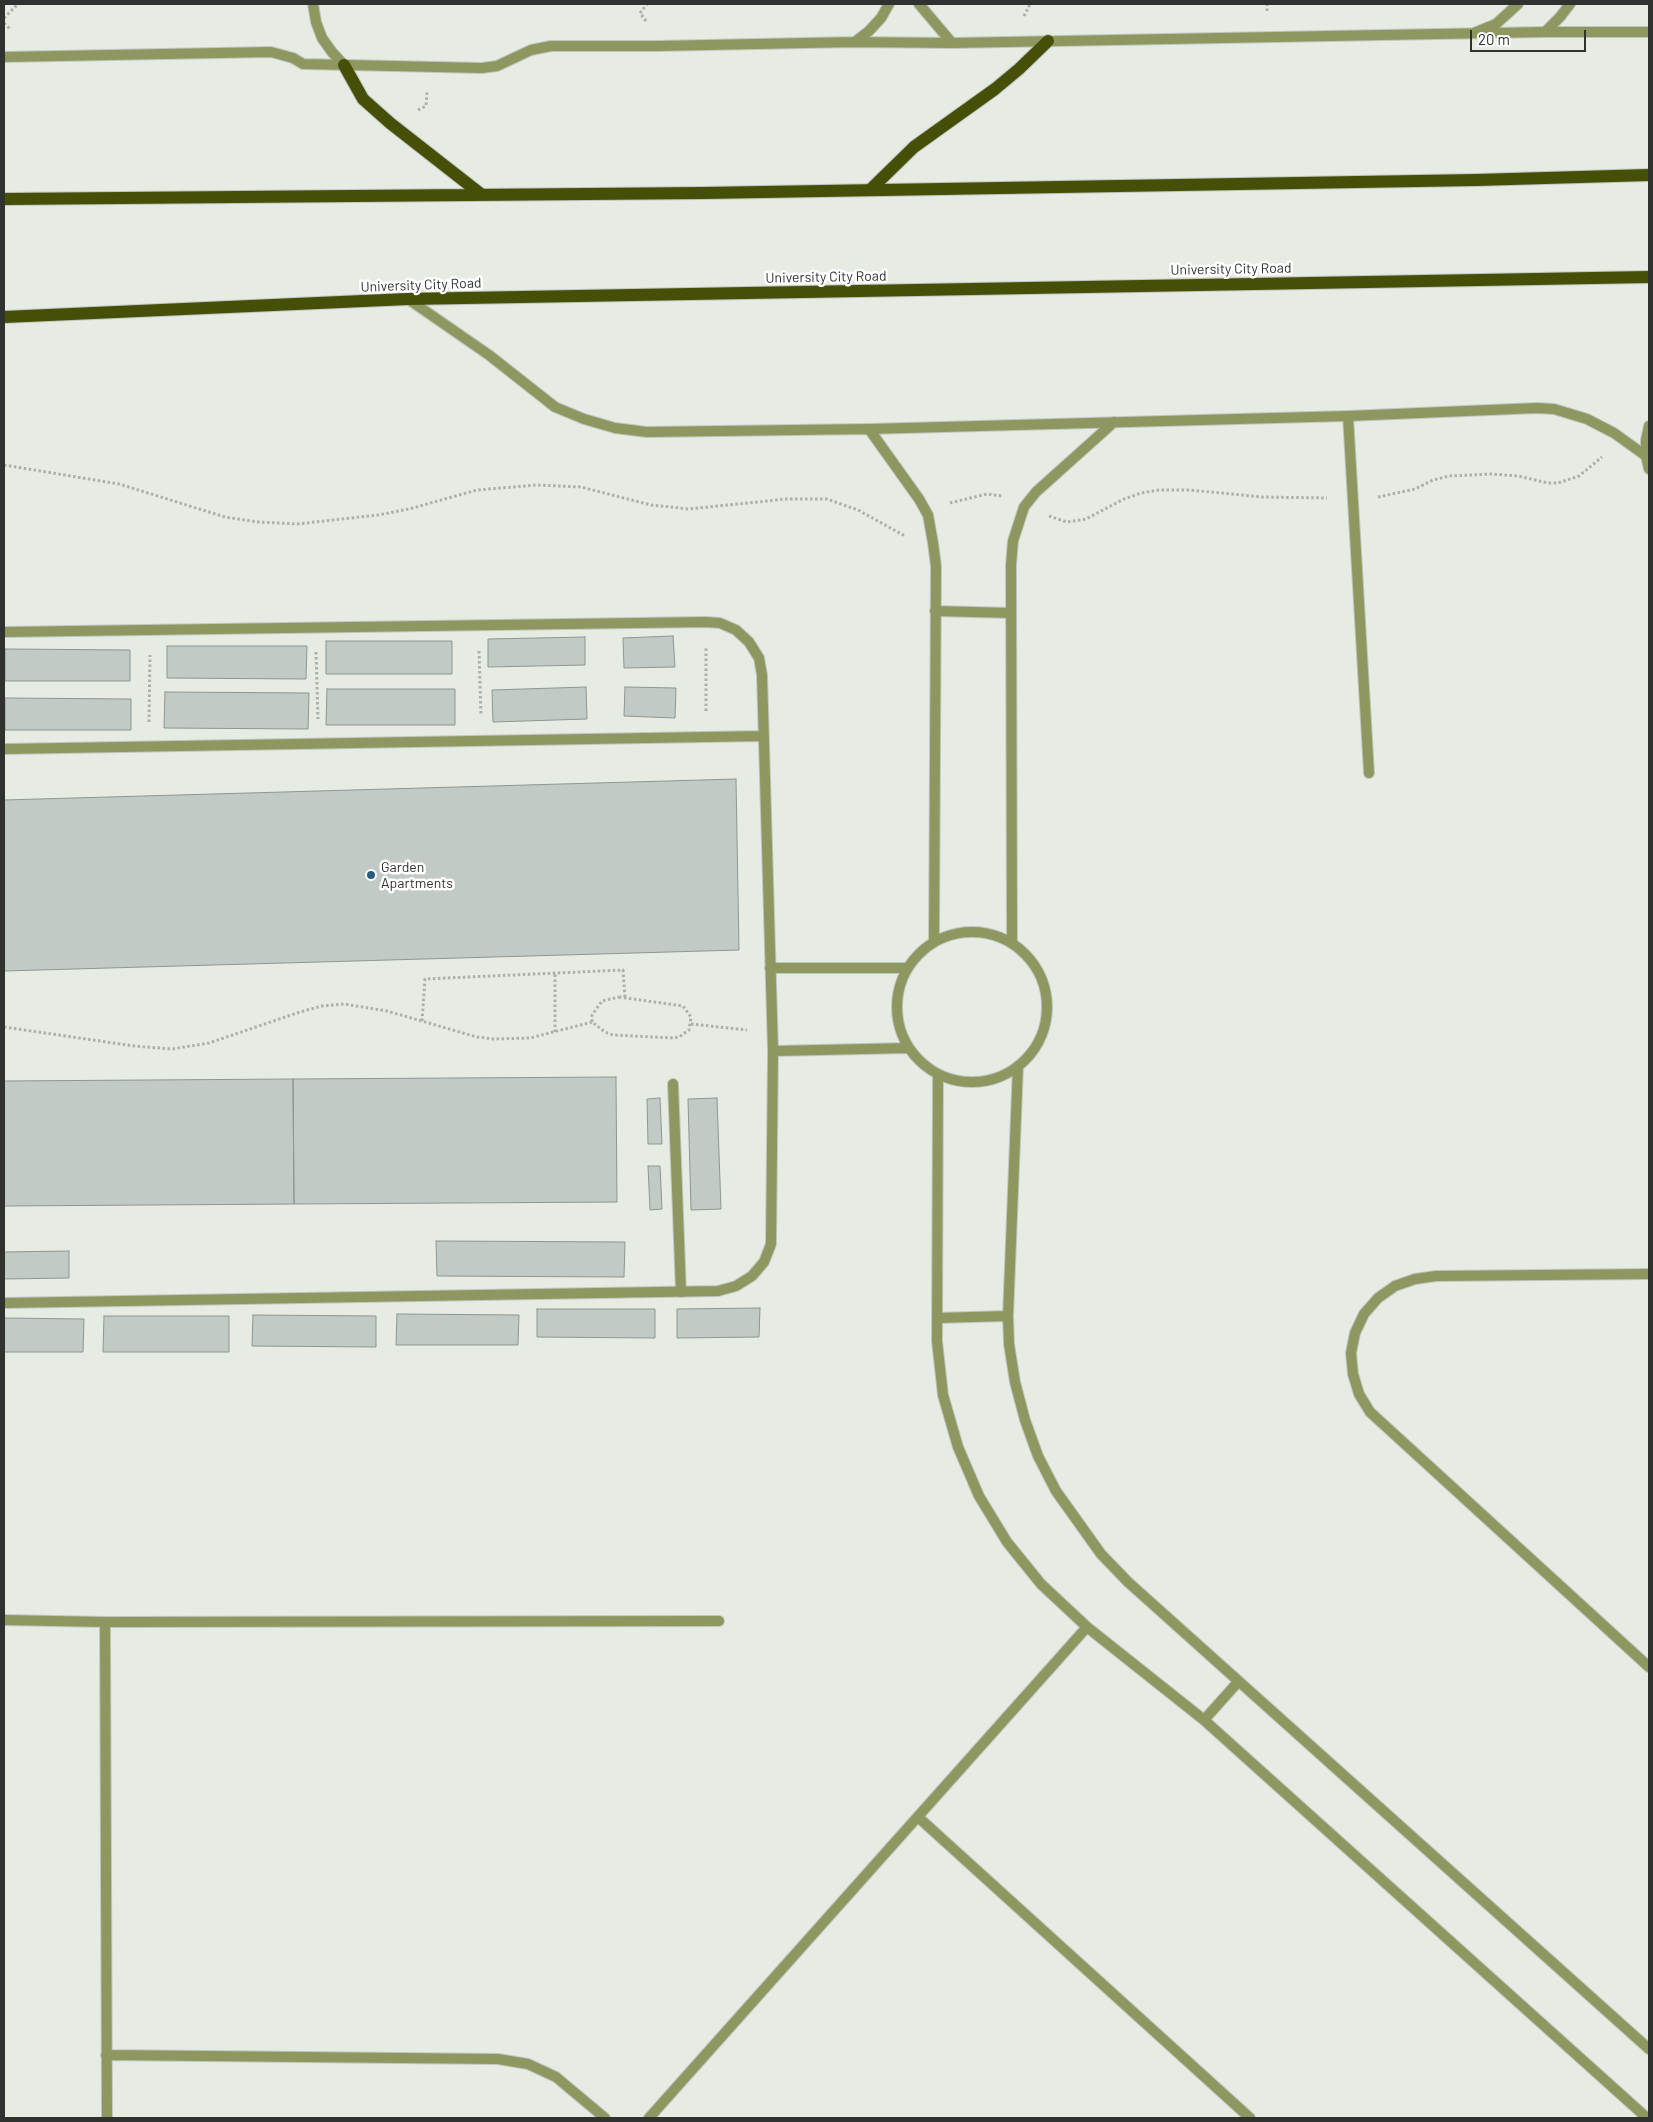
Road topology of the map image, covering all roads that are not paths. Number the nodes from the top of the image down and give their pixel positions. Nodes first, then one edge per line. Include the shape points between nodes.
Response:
1 (313, 4) edge
2 (889, 4) edge
3 (919, 4) edge
4 (1518, 4) edge
5 (1570, 4) edge
6 (1546, 32) junction
7 (1649, 32) edge
8 (1474, 33) junction
9 (1048, 41) junction
10 (855, 42) junction
11 (952, 43) junction
12 (4, 57) edge
13 (344, 65) junction
14 (1649, 175) edge
15 (870, 190) junction
16 (482, 194) junction
17 (4, 199) edge
18 (1649, 277) edge
19 (408, 299) junction
20 (4, 317) edge
21 (1348, 416) junction
22 (1114, 422) junction
23 (1649, 426) edge
24 (868, 429) junction
25 (1646, 456) junction
26 (1649, 469) edge
27 (936, 611) junction
28 (1012, 613) junction
29 (4, 632) edge
30 (764, 736) junction
31 (4, 749) edge
32 (1369, 773) dead end
33 (934, 942) junction
34 (1012, 943) junction
35 (770, 968) junction
36 (907, 968) junction
37 (909, 1048) junction
38 (773, 1051) junction
39 (1018, 1066) junction
40 (938, 1074) junction
41 (673, 1084) dead end
42 (1649, 1274) edge
43 (681, 1292) junction
44 (4, 1303) edge
45 (1008, 1316) junction
46 (936, 1318) junction
47 (4, 1620) edge
48 (719, 1621) dead end
49 (105, 1622) junction
50 (1087, 1627) junction
51 (1649, 1667) edge
52 (1238, 1682) junction
53 (1204, 1720) junction
54 (918, 1816) junction
55 (1649, 2049) edge
56 (106, 2055) junction
57 (106, 2118) edge
58 (605, 2118) edge
59 (649, 2118) edge
60 (1250, 2118) edge
61 (1647, 2118) edge

1 - 13 street via 322,38
2 - 10 street via 869,32
3 - 11 street
4 - 8 street via 1496,24
5 - 6 street
6 - 7 street
6 - 8 street
8 - 9 street
9 - 11 street
9 - 15 main road via 1007,79 914,147
10 - 11 street
10 - 13 street via 551,46 532,50 497,66 482,68
12 - 13 street via 271,52 302,64
13 - 16 main road via 364,100
14 - 15 main road
15 - 16 main road
16 - 17 main road
18 - 19 main road, University City Road
19 - 20 main road, University City Road
19 - 24 street via 481,349 555,406 584,420 647,432
21 - 22 street
21 - 25 street via 1537,408 1587,419
21 - 32 street
22 - 24 street
22 - 28 street via 1036,492 1024,507 1011,565
23 - 25 street
24 - 27 street via 928,515 936,566
25 - 26 street
27 - 28 street
27 - 33 street
28 - 34 street
29 - 30 street via 720,623 736,630 750,642 759,658
30 - 31 street
30 - 35 street
33 - 34 street via 953,934 973,932 994,935
33 - 36 street
34 - 39 street via 1028,956 1040,974 1047,1014 1033,1052
35 - 36 street
35 - 38 street
36 - 37 street via 899,987 896,1008 900,1030
37 - 38 street
37 - 40 street via 917,1059
38 - 43 street via 771,1244 764,1262 752,1276 736,1286 718,1291
39 - 40 street via 987,1081 954,1080
39 - 45 street
40 - 46 street
41 - 43 street
42 - 51 street via 1415,1278 1395,1286 1364,1314 1355,1333 1351,1353 1352,1374 1370,1412
43 - 44 street
45 - 46 street
45 - 52 street via 1009,1344 1025,1420 1056,1491 1101,1554
46 - 50 street via 943,1395 958,1447 979,1496 1007,1542 1041,1584
47 - 49 street
48 - 49 street
49 - 56 street
50 - 53 street
50 - 54 street
52 - 53 street
52 - 55 street
53 - 61 street
54 - 59 street
54 - 60 street
56 - 57 street
56 - 58 street via 498,2059 528,2064 556,2077

